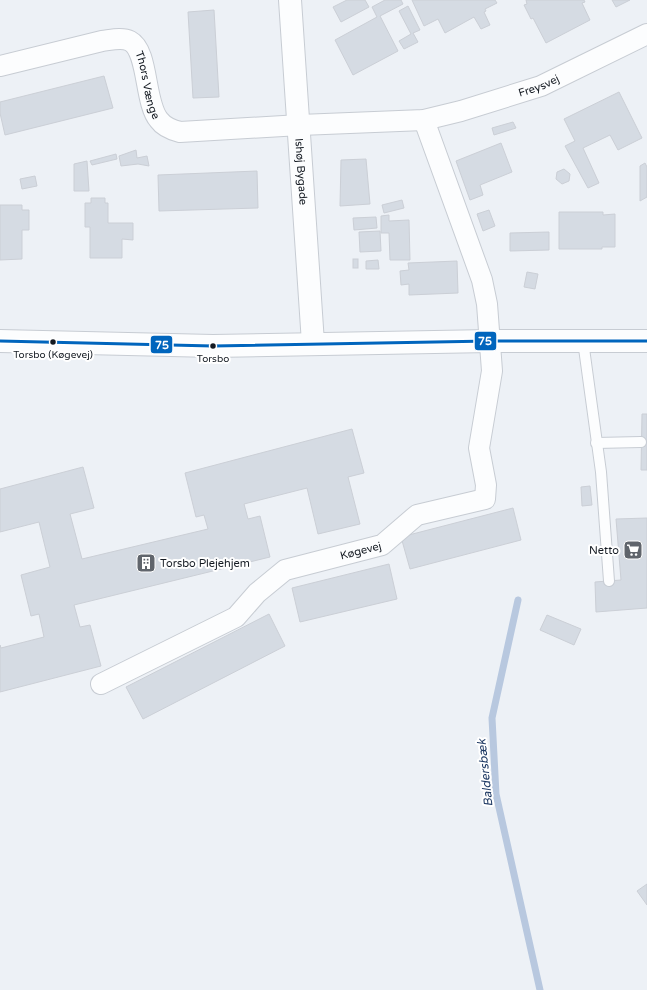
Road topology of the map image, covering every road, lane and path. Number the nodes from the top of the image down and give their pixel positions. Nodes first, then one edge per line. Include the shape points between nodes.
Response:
1 (290, 0) edge
2 (647, 34) edge
3 (0, 66) edge
4 (424, 120) junction
5 (300, 125) junction
6 (490, 340) junction
7 (0, 341) edge
8 (583, 341) junction
9 (647, 341) edge
10 (313, 343) junction
11 (641, 442) dead end
12 (596, 443) junction
13 (608, 581) dead end
14 (100, 684) dead end

1 - 5 street, Ishøj Bygade
2 - 4 street, Freysvej via 541,86
3 - 5 street, Thors Vænge via 102,41 130,41 138,50 150,101 158,120 168,128 180,132
4 - 5 street, Freysvej
4 - 6 street via 482,280
5 - 10 street, Ishøj Bygade
6 - 8 street
6 - 10 street
6 - 14 street, Køgevej via 492,371 479,448 486,485 485,499 417,515 382,545 285,570 257,593 236,618
7 - 10 street via 213,346
8 - 9 street
8 - 12 lane
11 - 12 lane
12 - 13 lane via 601,472

